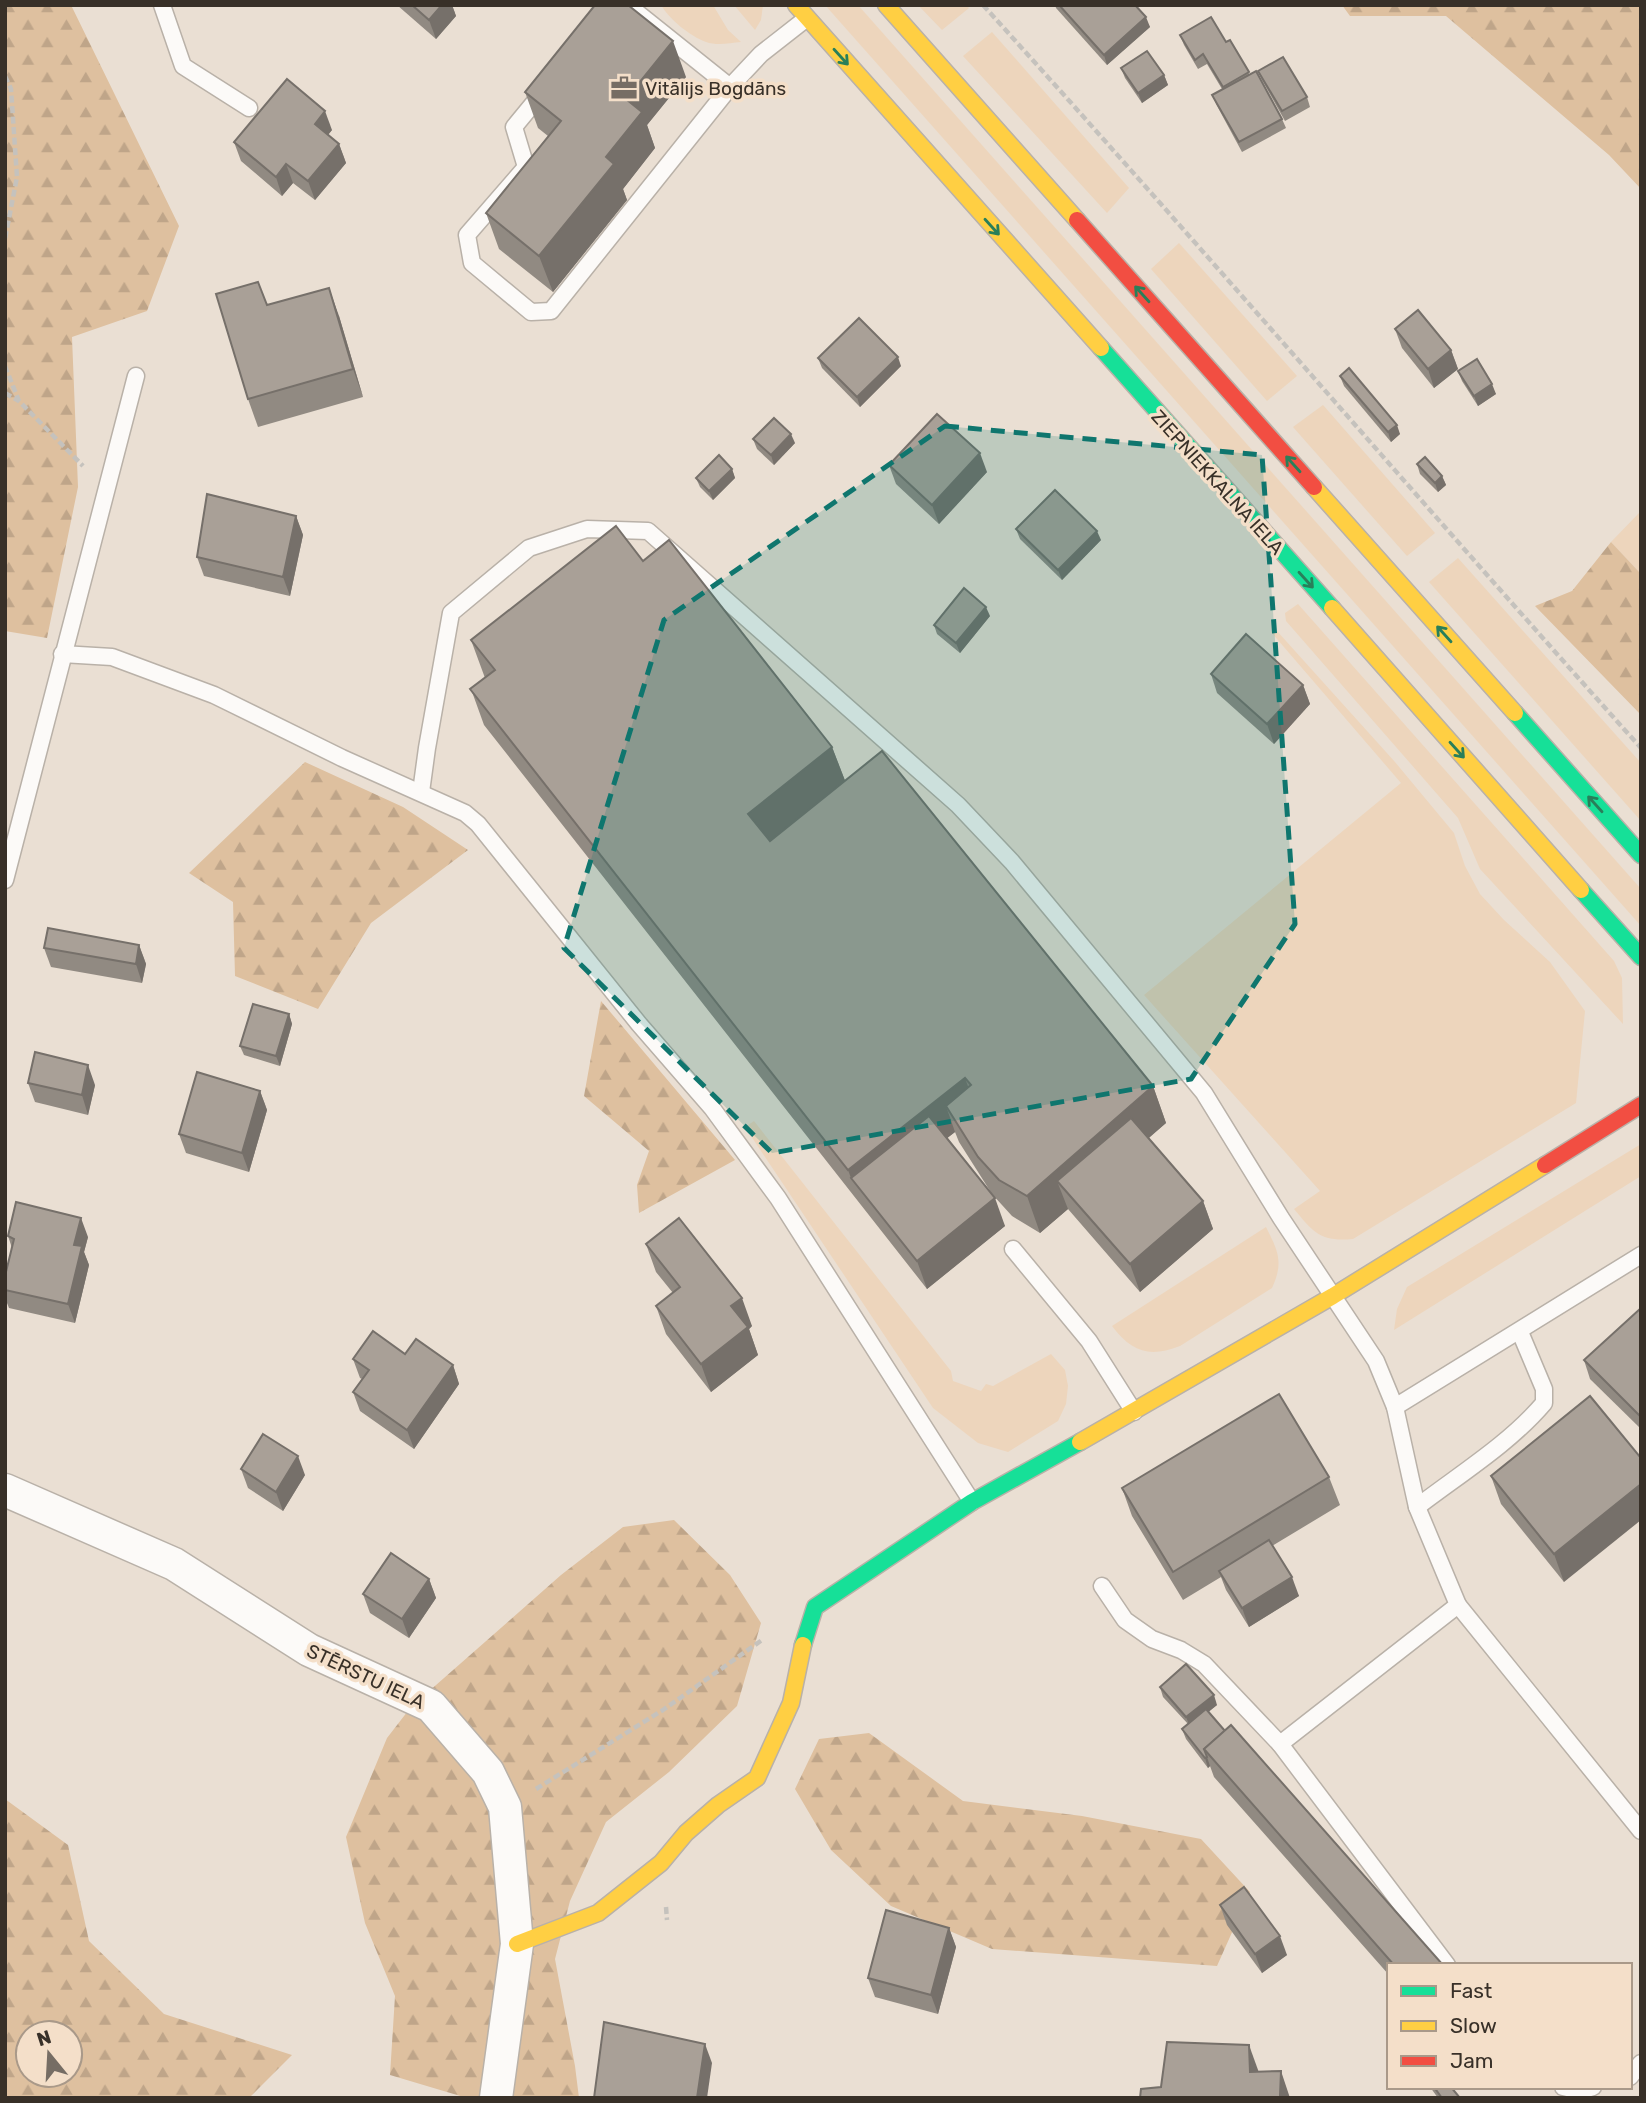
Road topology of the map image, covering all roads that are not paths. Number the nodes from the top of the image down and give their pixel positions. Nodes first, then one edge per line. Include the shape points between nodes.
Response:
1 (162, 5) edge
2 (886, 5) edge
3 (801, 12) edge
4 (730, 87) junction
5 (249, 108) dead end
6 (136, 376) dead end
7 (62, 654) junction
8 (421, 792) junction
9 (1641, 855) edge
10 (5, 880) edge
11 (1641, 957) edge
12 (1641, 1105) edge
13 (1013, 1249) dead end
14 (1641, 1255) edge
15 (1333, 1296) junction
16 (1520, 1332) junction
17 (1395, 1407) junction
18 (1134, 1412) junction
19 (5, 1490) edge
20 (972, 1502) junction
21 (1417, 1507) junction
22 (1102, 1586) dead end
23 (1458, 1605) junction
24 (1280, 1744) junction
25 (1641, 1831) edge
26 (517, 1944) junction
27 (1445, 1963) edge
28 (496, 2098) edge

1 - 5 lane via 183,66
9 -> 2 main road
3 - 4 lane
3 -> 11 main road, ZIEPNIEKKALNA IELA
4 - 4 lane via 551,311 531,312 472,263 467,235 526,167 514,127 607,13 618,6 635,11
6 - 7 lane
7 - 8 lane via 113,657 214,695
7 - 10 lane
8 - 15 lane via 451,613 529,548 587,528 648,531 958,805 1012,862 1204,1093
8 - 20 lane via 478,824 712,1108 778,1198
12 - 15 main road
13 - 18 lane via 1089,1341
14 - 16 lane
15 - 17 lane via 1376,1361
15 - 18 main road
16 - 17 lane
16 - 21 lane via 1544,1389 1544,1403
17 - 21 lane
18 - 20 main road
19 - 26 street, STĒRSTU IELA via 174,1564 309,1650 431,1706 488,1772 505,1807
20 - 26 main road via 814,1607 791,1703 757,1778 718,1805 661,1863 598,1913
21 - 23 lane
22 - 24 lane via 1125,1620 1204,1664
23 - 24 lane
23 - 25 lane
24 - 27 lane
26 - 28 street, STĒRSTU IELA

